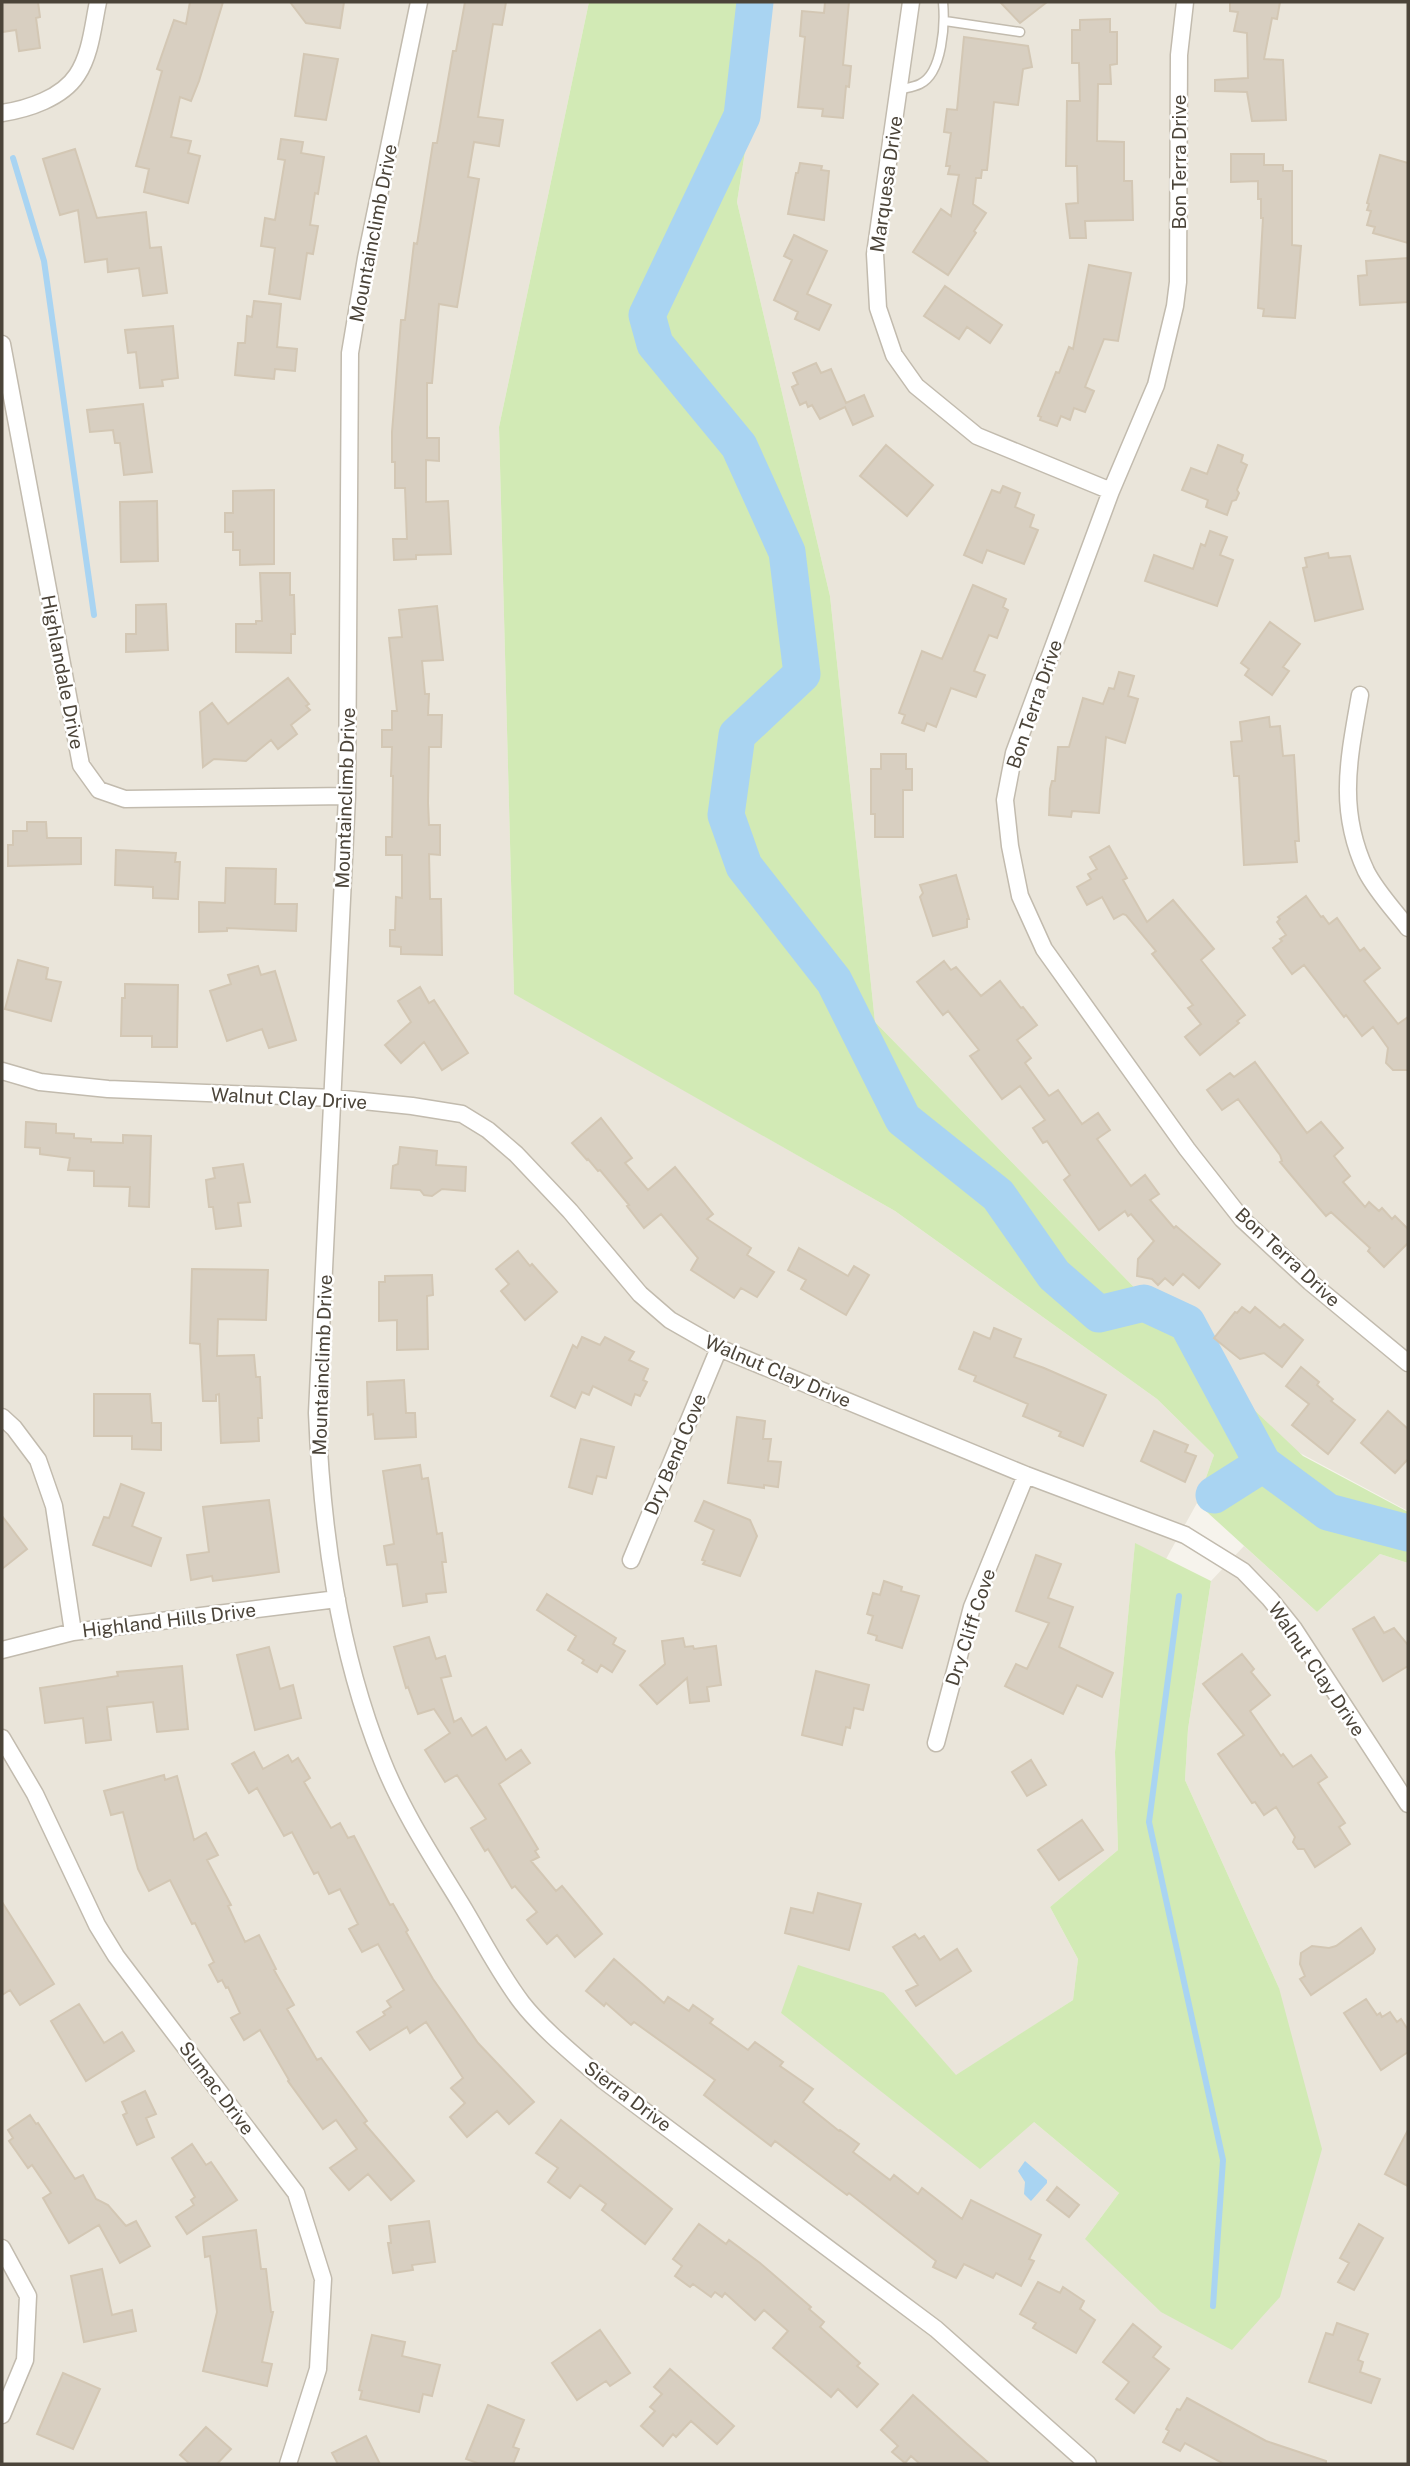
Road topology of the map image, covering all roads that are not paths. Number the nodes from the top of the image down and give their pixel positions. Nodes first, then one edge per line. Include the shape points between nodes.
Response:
1 (98, 2) edge
2 (419, 2) edge
3 (911, 2) edge
4 (943, 2) edge
5 (1185, 2) edge
6 (945, 21) junction
7 (1020, 32) dead end
8 (899, 90) junction
9 (2, 113) edge
10 (2, 344) edge
11 (1111, 491) junction
12 (1360, 695) dead end
13 (347, 796) junction
14 (1408, 928) edge
15 (2, 1071) edge
16 (334, 1098) junction
17 (719, 1348) junction
18 (1408, 1363) edge
19 (2, 1417) edge
20 (1026, 1475) junction
21 (631, 1560) dead end
22 (337, 1600) junction
23 (73, 1632) junction
24 (2, 1650) edge
25 (2, 1738) edge
26 (936, 1743) dead end
27 (1408, 1804) edge
28 (2, 2248) edge
29 (2, 2415) edge
30 (288, 2464) edge
31 (1088, 2464) edge

1 - 9 street via 89,47 77,76 47,102
2 - 13 street, Mountainclimb Drive via 350,353
3 - 8 street, Marquesa Drive
4 - 6 lane
5 - 11 street, Bon Terra Drive via 1175,306 1156,385
6 - 7 lane
6 - 8 lane via 929,77
8 - 11 street, Marquesa Drive via 875,254 878,308 894,355 916,386 977,436
10 - 13 street, Highlandale Drive via 81,765 99,790 125,799
11 - 18 street, Bon Terra Drive via 1014,753 1005,800 1020,896 1044,949 1242,1219
12 - 14 street via 1346,780 1348,810 1367,872
13 - 16 street, Mountainclimb Drive
15 - 16 street, Walnut Clay Drive via 40,1082 108,1089
16 - 17 street, Walnut Clay Drive via 462,1114 488,1130 570,1211 640,1294 670,1320
16 - 22 street, Mountainclimb Drive via 317,1413 320,1483
17 - 20 street, Walnut Clay Drive
17 - 21 street, Dry Bend Cove
19 - 23 street via 38,1460 54,1506
20 - 26 street, Dry Cliff Cove via 972,1607
20 - 27 street, Walnut Clay Drive via 1185,1535 1243,1571 1294,1629
22 - 23 street, Highland Hills Drive
22 - 31 street, Sierra Drive via 357,1691 383,1763 424,1843 523,2004 603,2080 936,2329
23 - 24 street, Highland Hills Drive
25 - 30 street, Sumac Drive via 116,1956 296,2193 323,2278 318,2369
28 - 29 street via 28,2296 25,2360

